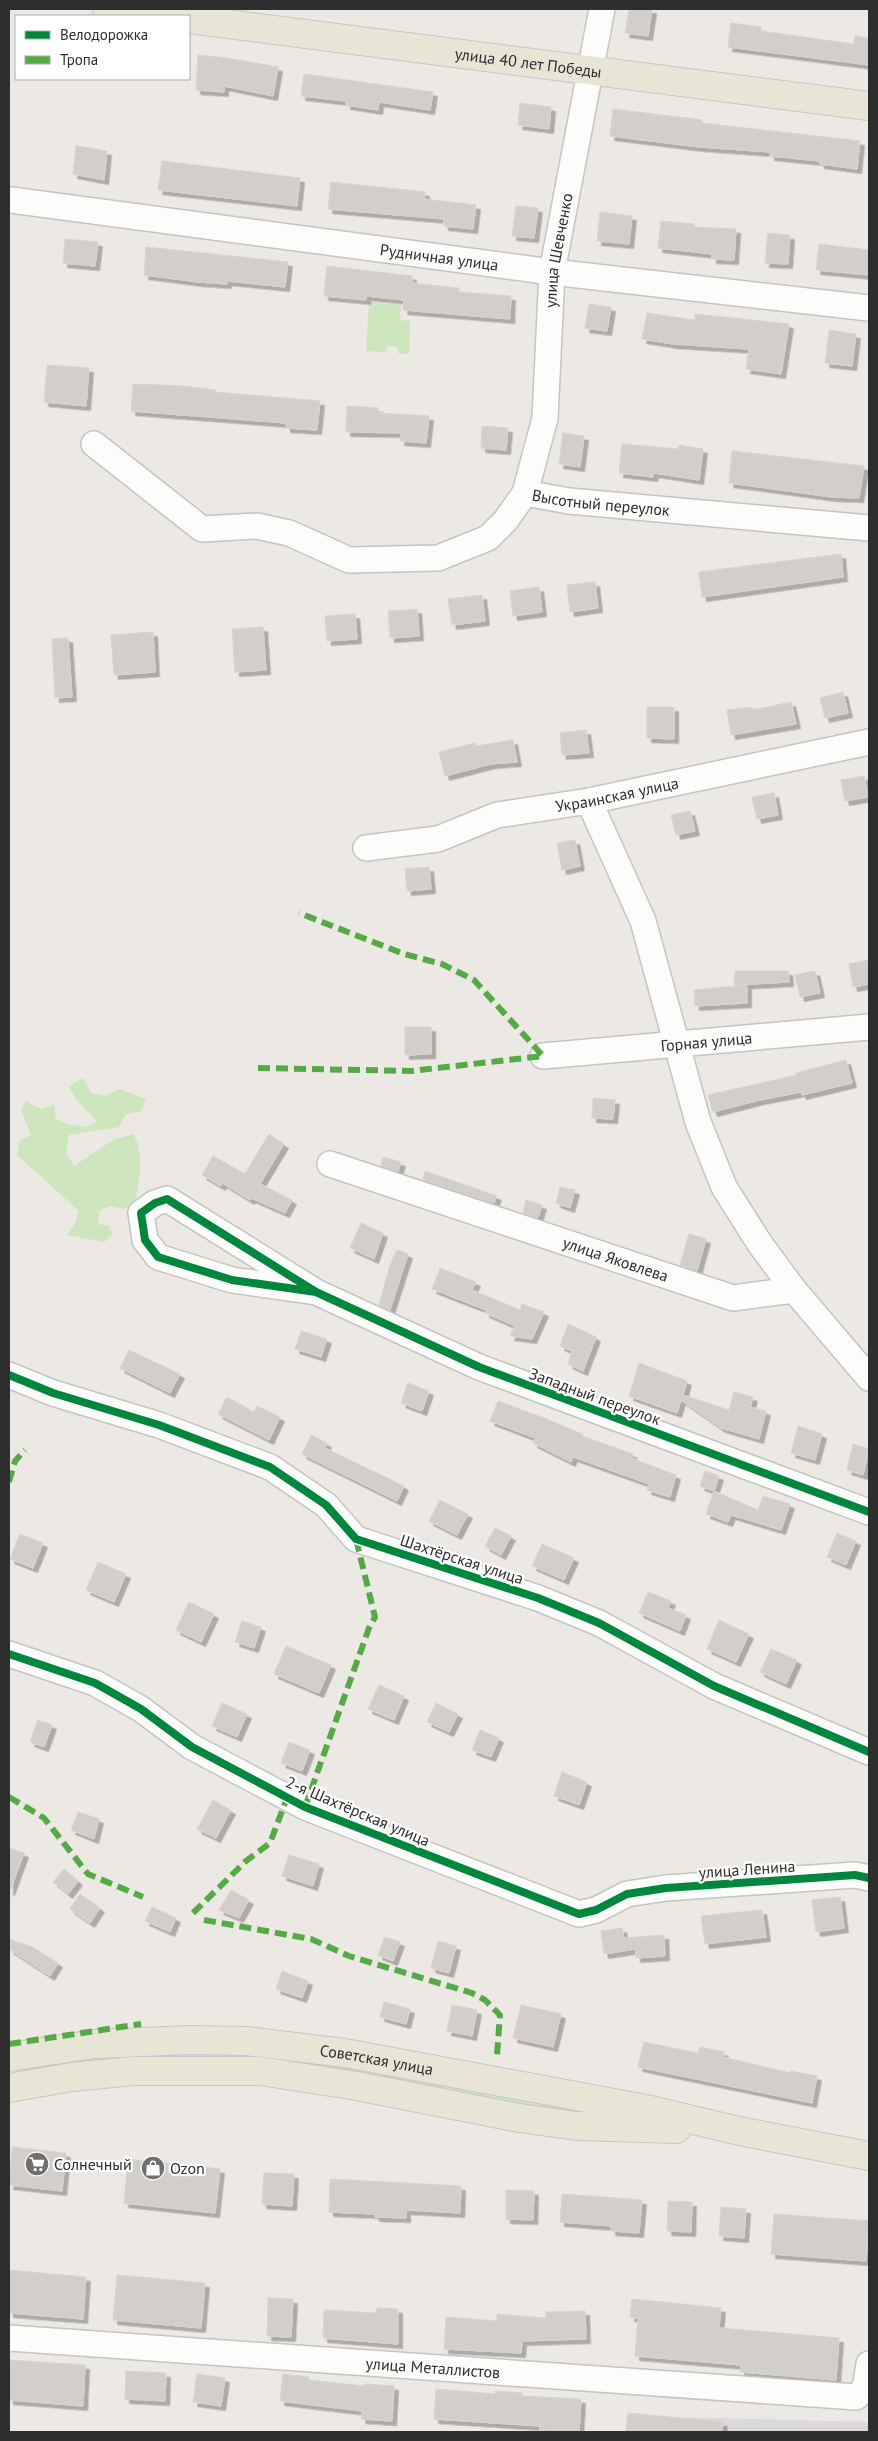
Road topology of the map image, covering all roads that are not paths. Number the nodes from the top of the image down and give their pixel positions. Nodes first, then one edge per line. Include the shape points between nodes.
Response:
1 (107, 9) edge
2 (602, 9) edge
3 (159, 15) edge
4 (190, 19) edge
5 (591, 69) junction
6 (869, 106) edge
7 (12, 200) dead end
8 (552, 272) junction
9 (869, 308) edge
10 (94, 444) dead end
11 (525, 493) junction
12 (869, 528) edge
13 (869, 742) edge
14 (589, 801) junction
15 (366, 848) dead end
16 (869, 1027) edge
17 (676, 1044) junction
18 (542, 1056) dead end
19 (330, 1164) dead end
20 (794, 1290) junction
21 (316, 1292) junction
22 (9, 1375) edge
23 (869, 1378) edge
24 (869, 1512) edge
25 (9, 1654) edge
26 (869, 1752) edge
27 (869, 1878) edge
28 (627, 1894) joint
29 (10, 2057) edge
30 (13, 2087) edge
31 (739, 2131) junction
32 (869, 2156) edge
33 (9, 2338) edge
34 (869, 2364) edge

1 - 3 main road
2 - 5 street, улица Шевченко
4 - 5 main road, улица 40 лет Победы
5 - 6 main road, улица 40 лет Победы
5 - 8 street, улица Шевченко
7 - 8 street, Рудничная улица
8 - 9 street, Рудничная улица
8 - 11 street, улица Шевченко via 545,418
10 - 11 street, Высотный переулок via 202,529 257,526 289,533 349,560 438,558 488,538
11 - 12 street, Высотный переулок via 569,501
13 - 14 street, Украинская улица
14 - 15 street, Украинская улица via 497,814 438,839
14 - 17 street via 643,921
16 - 17 street, Горная улица
17 - 18 street, Горная улица
17 - 20 street via 698,1122 724,1187
19 - 20 street, улица Яковлева via 734,1298
20 - 23 street
21 - 21 street, Западный переулок via 167,1199 155,1202 141,1213 145,1240 158,1257 232,1280
21 - 24 street, Западный переулок via 479,1367
22 - 26 street, Шахтёрская улица via 53,1393 159,1425 270,1467 326,1505 356,1539 538,1598 599,1623 714,1686
25 - 28 street, 2-я Шахтёрская улица via 95,1683 141,1709 192,1747 305,1807 579,1914 596,1910
27 - 28 street, улица Ленина via 855,1875 666,1888
29 - 30 main road
29 - 31 main road, Советская улица via 95,2044 246,2041 345,2053 651,2110
30 - 31 main road, Советская улица via 72,2077 133,2072 260,2071 577,2126
31 - 32 main road, Советская улица
33 - 34 street, улица Металлистов via 856,2397 865,2388

